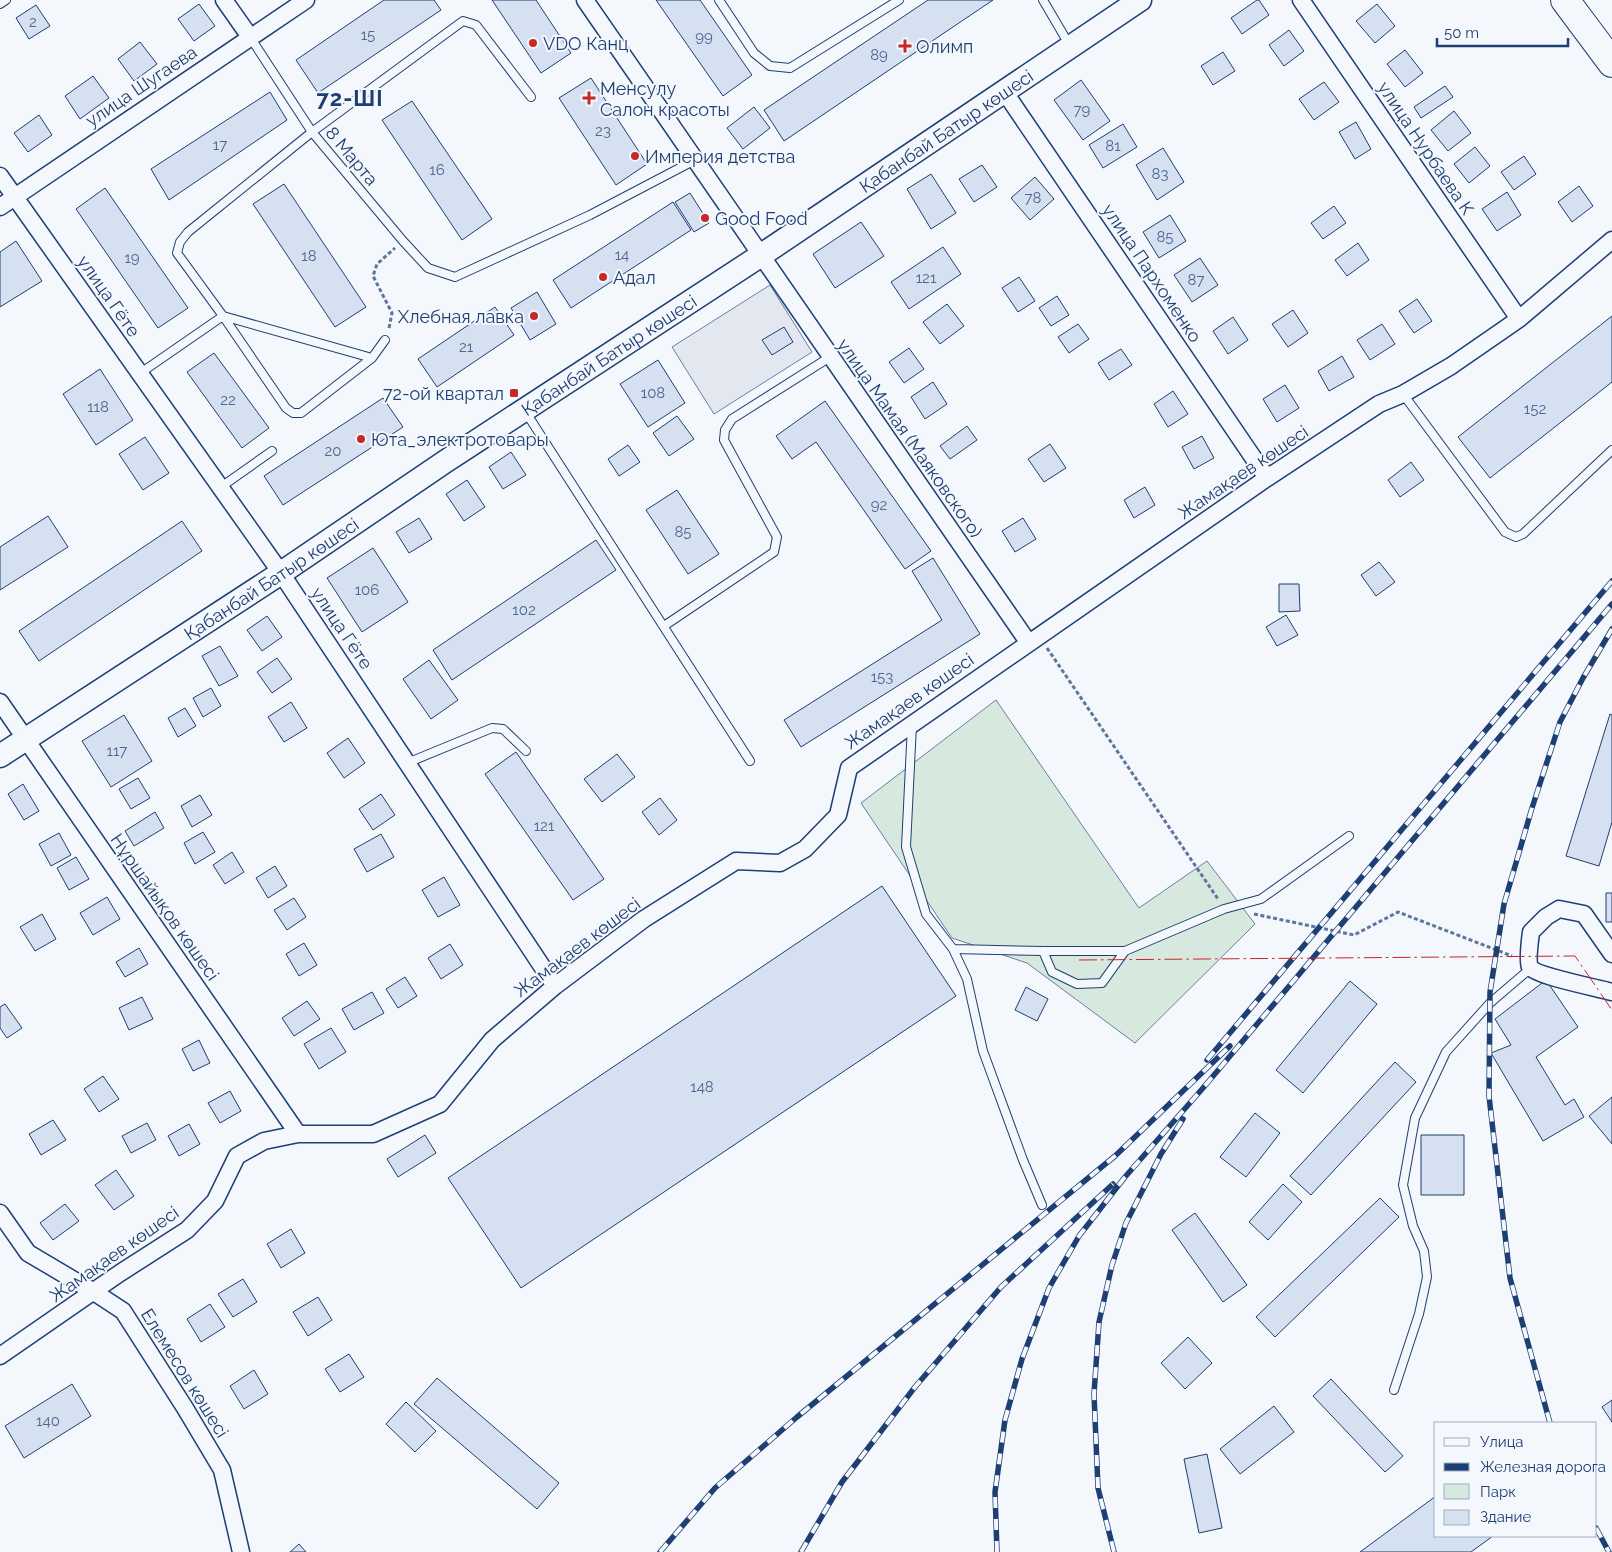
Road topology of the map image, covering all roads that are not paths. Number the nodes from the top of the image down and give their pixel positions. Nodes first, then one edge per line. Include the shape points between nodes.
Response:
1 (6, 0) edge
2 (224, 0) edge
3 (306, 0) edge
4 (585, 0) edge
5 (719, 0) edge
6 (899, 0) edge
7 (1043, 0) edge
8 (1140, 0) edge
9 (1301, 0) edge
10 (1565, 0) edge
11 (0, 4) edge
12 (250, 37) junction
13 (1070, 46) junction
14 (1612, 63) edge
15 (1004, 91) junction
16 (531, 97) dead end
17 (312, 132) junction
18 (695, 160) junction
19 (0, 176) edge
20 (14, 197) junction
21 (0, 206) edge
22 (1612, 240) edge
23 (760, 256) junction
24 (223, 316) junction
25 (1519, 319) junction
26 (385, 340) road end
27 (830, 357) junction
28 (372, 358) junction
29 (139, 374) junction
30 (1403, 394) junction
31 (525, 410) junction
32 (1612, 450) edge
33 (272, 451) dead end
34 (1267, 478) junction
35 (221, 487) junction
36 (281, 573) junction
37 (664, 626) junction
38 (1033, 639) junction
39 (0, 702) edge
40 (912, 723) junction
41 (25, 739) junction
42 (526, 751) dead end
43 (0, 756) edge
44 (750, 760) dead end
45 (407, 763) junction
46 (1349, 836) dead end
47 (953, 948) junction
48 (1043, 951) junction
49 (1125, 951) junction
50 (1612, 954) edge
51 (1530, 965) junction
52 (555, 986) junction
53 (1612, 992) edge
54 (298, 1134) junction
55 (1042, 1205) dead end
56 (0, 1213) edge
57 (94, 1292) junction
58 (0, 1356) edge
59 (1394, 1390) dead end
60 (241, 1552) edge

1 - 11 lane
2 - 12 street
3 - 12 street, улица Шугаева
4 - 18 street, улица Мамая (Маяковского)
5 - 6 lane via 754,53 770,66 790,68
7 - 13 lane
8 - 13 main road, Қабанбай Батыр көшесі
9 - 25 street, улица Нурбаева К
10 - 14 highway
12 - 17 lane, 8 Марта
12 - 20 street, улица Шугаева
13 - 15 main road, Қабанбай Батыр көшесі
15 - 23 main road, Қабанбай Батыр көшесі
15 - 34 street, улица Пархоменко
16 - 17 lane via 476,25 463,21
17 - 18 lane, 8 Марта via 428,268 455,277 590,215
17 - 24 lane via 188,232 180,242 177,252
18 - 23 street, улица Мамая (Маяковского)
19 - 20 street, улица Гёте
20 - 21 street, улица Шугаева
20 - 29 street, улица Гёте
22 - 25 street, Жамақаев көшесі
23 - 27 street, улица Мамая (Маяковского)
23 - 31 main road, Қабанбай Батыр көшесі
24 - 28 lane
24 - 28 lane via 286,408 293,413 301,413
24 - 29 lane
25 - 30 street, Жамақаев көшесі via 1451,366
26 - 28 lane
27 - 37 lane via 732,419 725,430 724,440 777,537 774,552
27 - 38 street, улица Мамая (Маяковского)
29 - 35 street, улица Гёте
30 - 32 lane via 1505,532 1516,537
30 - 34 street, Жамақаев көшесі via 1379,404
31 - 36 main road, Қабанбай Батыр көшесі
31 - 37 lane
33 - 35 lane
34 - 38 street, Жамақаев көшесі
35 - 36 street, улица Гёте
36 - 41 main road, Қабанбай Батыр көшесі
36 - 45 street, улица Гёте
37 - 44 lane
38 - 40 street, Жамақаев көшесі
39 - 41 street, Нұршайықов көшесі
40 - 47 lane via 906,848 926,914
40 - 52 street, Жамақаев көшесі via 849,768 838,815 805,848 780,863 736,861 644,919
41 - 43 main road, Қабанбай Батыр көшесі
41 - 54 street, Нұршайықов көшесі
42 - 45 lane via 503,729 492,728
45 - 52 street, улица Гёте
46 - 49 lane via 1261,899 1224,909
47 - 48 lane
47 - 55 lane via 967,979 983,1051
48 - 49 lane
48 - 49 lane via 1052,972 1077,984 1102,982
50 - 51 street via 1584,914 1559,909 1531,932
51 - 53 street via 1546,977
51 - 59 lane via 1446,1052 1415,1118 1403,1185 1413,1226 1424,1251 1427,1278 1419,1314
52 - 54 street, Жамақаев көшесі via 492,1040 440,1104 373,1134
54 - 57 street, Жамақаев көшесі via 264,1140 237,1156 215,1201 187,1230
56 - 57 street, Елемесов көшесі via 28,1253
57 - 58 street, Жамақаев көшесі
57 - 60 street, Елемесов көшесі via 122,1312 222,1470

